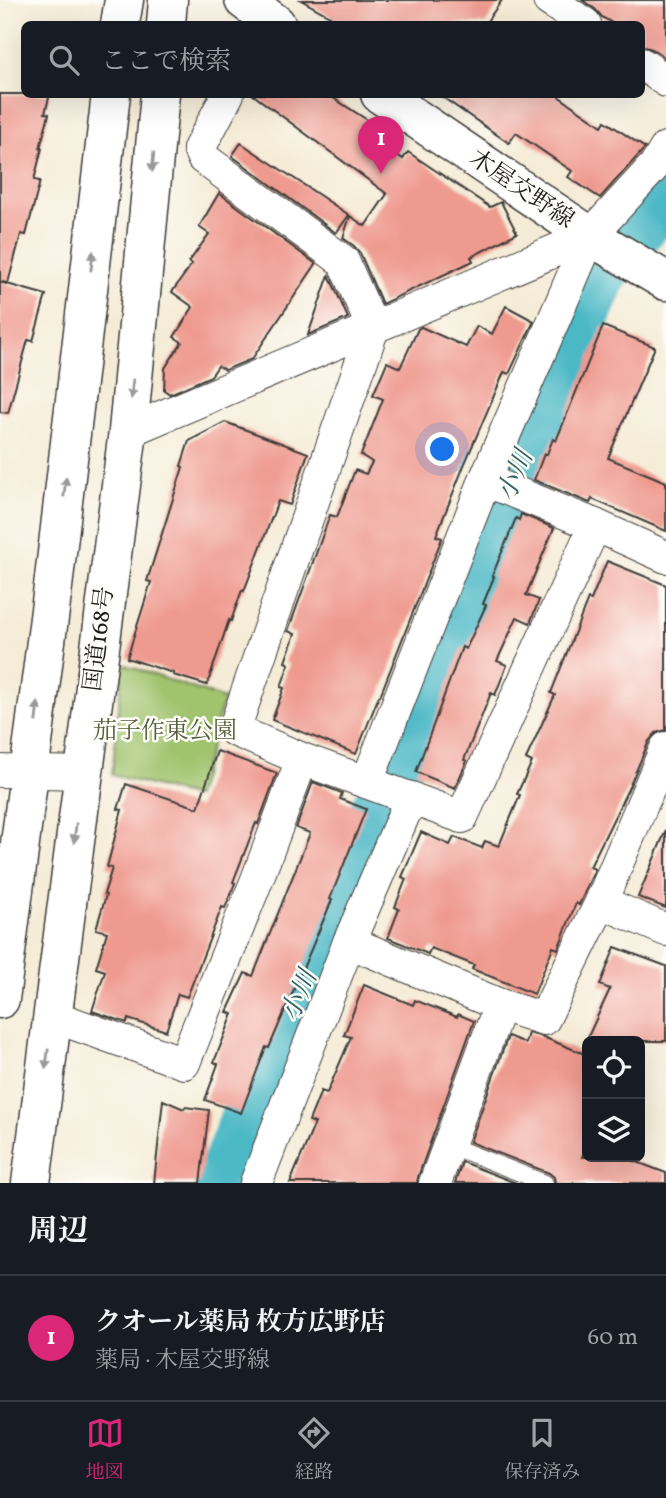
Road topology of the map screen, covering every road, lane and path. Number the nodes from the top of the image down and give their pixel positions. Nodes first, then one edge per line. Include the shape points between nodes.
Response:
1 (169, 0) edge
2 (549, 0) edge
3 (166, 21) edge
4 (580, 21) edge
5 (645, 66) edge
6 (666, 80) edge
7 (111, 98) edge
8 (160, 98) edge
9 (226, 98) edge
10 (386, 98) edge
11 (666, 148) edge
12 (609, 247) junction
13 (666, 281) edge
14 (373, 328) junction
15 (128, 431) junction
16 (505, 488) junction
17 (595, 525) junction
18 (666, 557) edge
19 (666, 748) edge
20 (302, 759) junction
21 (15, 771) edge
22 (83, 773) junction
23 (367, 782) junction
24 (411, 798) junction
25 (601, 902) junction
26 (666, 930) edge
27 (349, 942) junction
28 (0, 999) edge
29 (500, 1005) junction
30 (52, 1016) junction
31 (449, 1145) junction
32 (32, 1183) edge
33 (256, 1183) edge
34 (435, 1183) edge
35 (545, 1183) edge

1 - 3 main road
2 - 4 street
5 - 6 street
21 -> 7 main road via 53,587
8 -> 15 main road, 国道168号
9 - 14 street via 199,149 203,158 343,261
10 - 12 main road, 木屋交野線
11 - 12 street
12 - 13 main road, 木屋交野線
12 - 14 street
12 - 16 street
14 - 15 street
14 - 20 street via 234,730
15 - 22 main road, 国道168号
16 - 17 street
16 - 23 street
17 - 18 street
17 - 24 street via 462,817
19 - 25 street
20 - 23 street
20 - 30 street via 184,1063
21 - 22 street
21 - 28 main road
22 -> 30 main road, 国道168号
23 - 24 street
24 - 27 street
25 - 26 street
25 - 29 street via 544,1019
27 - 29 street
27 - 33 street
29 - 31 street
30 -> 32 main road, 国道168号
31 - 34 street
31 - 35 lane

